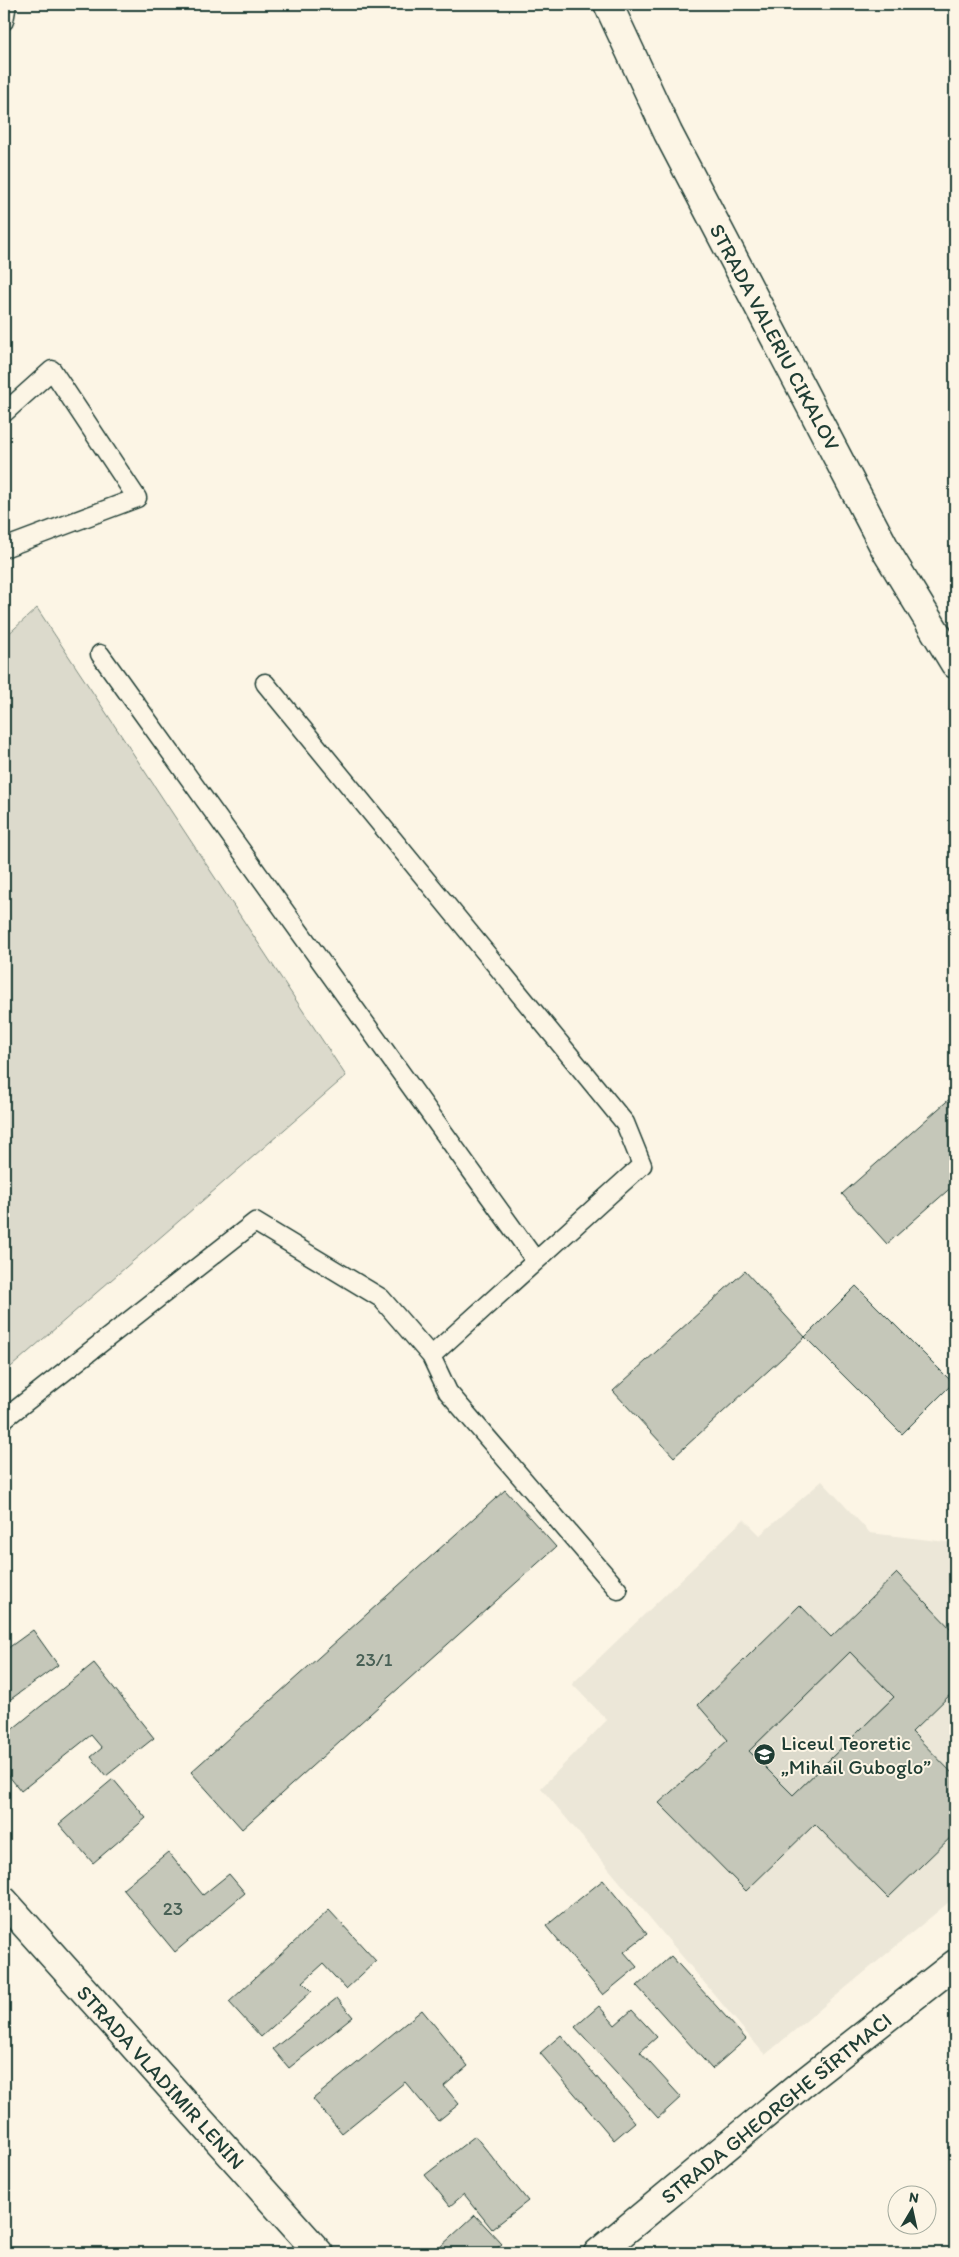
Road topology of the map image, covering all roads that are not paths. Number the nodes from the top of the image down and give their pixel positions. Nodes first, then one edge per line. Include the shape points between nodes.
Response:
1 (7, 4) edge
2 (608, 4) edge
3 (4, 21) edge
4 (4, 413) edge
5 (4, 548) edge
6 (100, 654) dead end
7 (955, 664) edge
8 (265, 683) dead end
9 (536, 1261) junction
10 (431, 1356) junction
11 (4, 1419) edge
12 (618, 1590) dead end
13 (4, 1901) edge
14 (955, 1964) edge
15 (319, 2253) edge
16 (598, 2253) edge

1 - 3 lane
2 - 7 street, STRADA VALERIU CIKALOV via 668,133 879,536
4 - 5 lane via 52,370 137,498
6 - 9 lane
8 - 9 lane via 625,1123 642,1165
9 - 10 lane
10 - 11 lane via 381,1298 255,1222
10 - 12 lane via 448,1392
13 - 15 street, STRADA VLADIMIR LENIN
14 - 16 street, STRADA GHEORGHE SÎRTMACI via 802,2084

